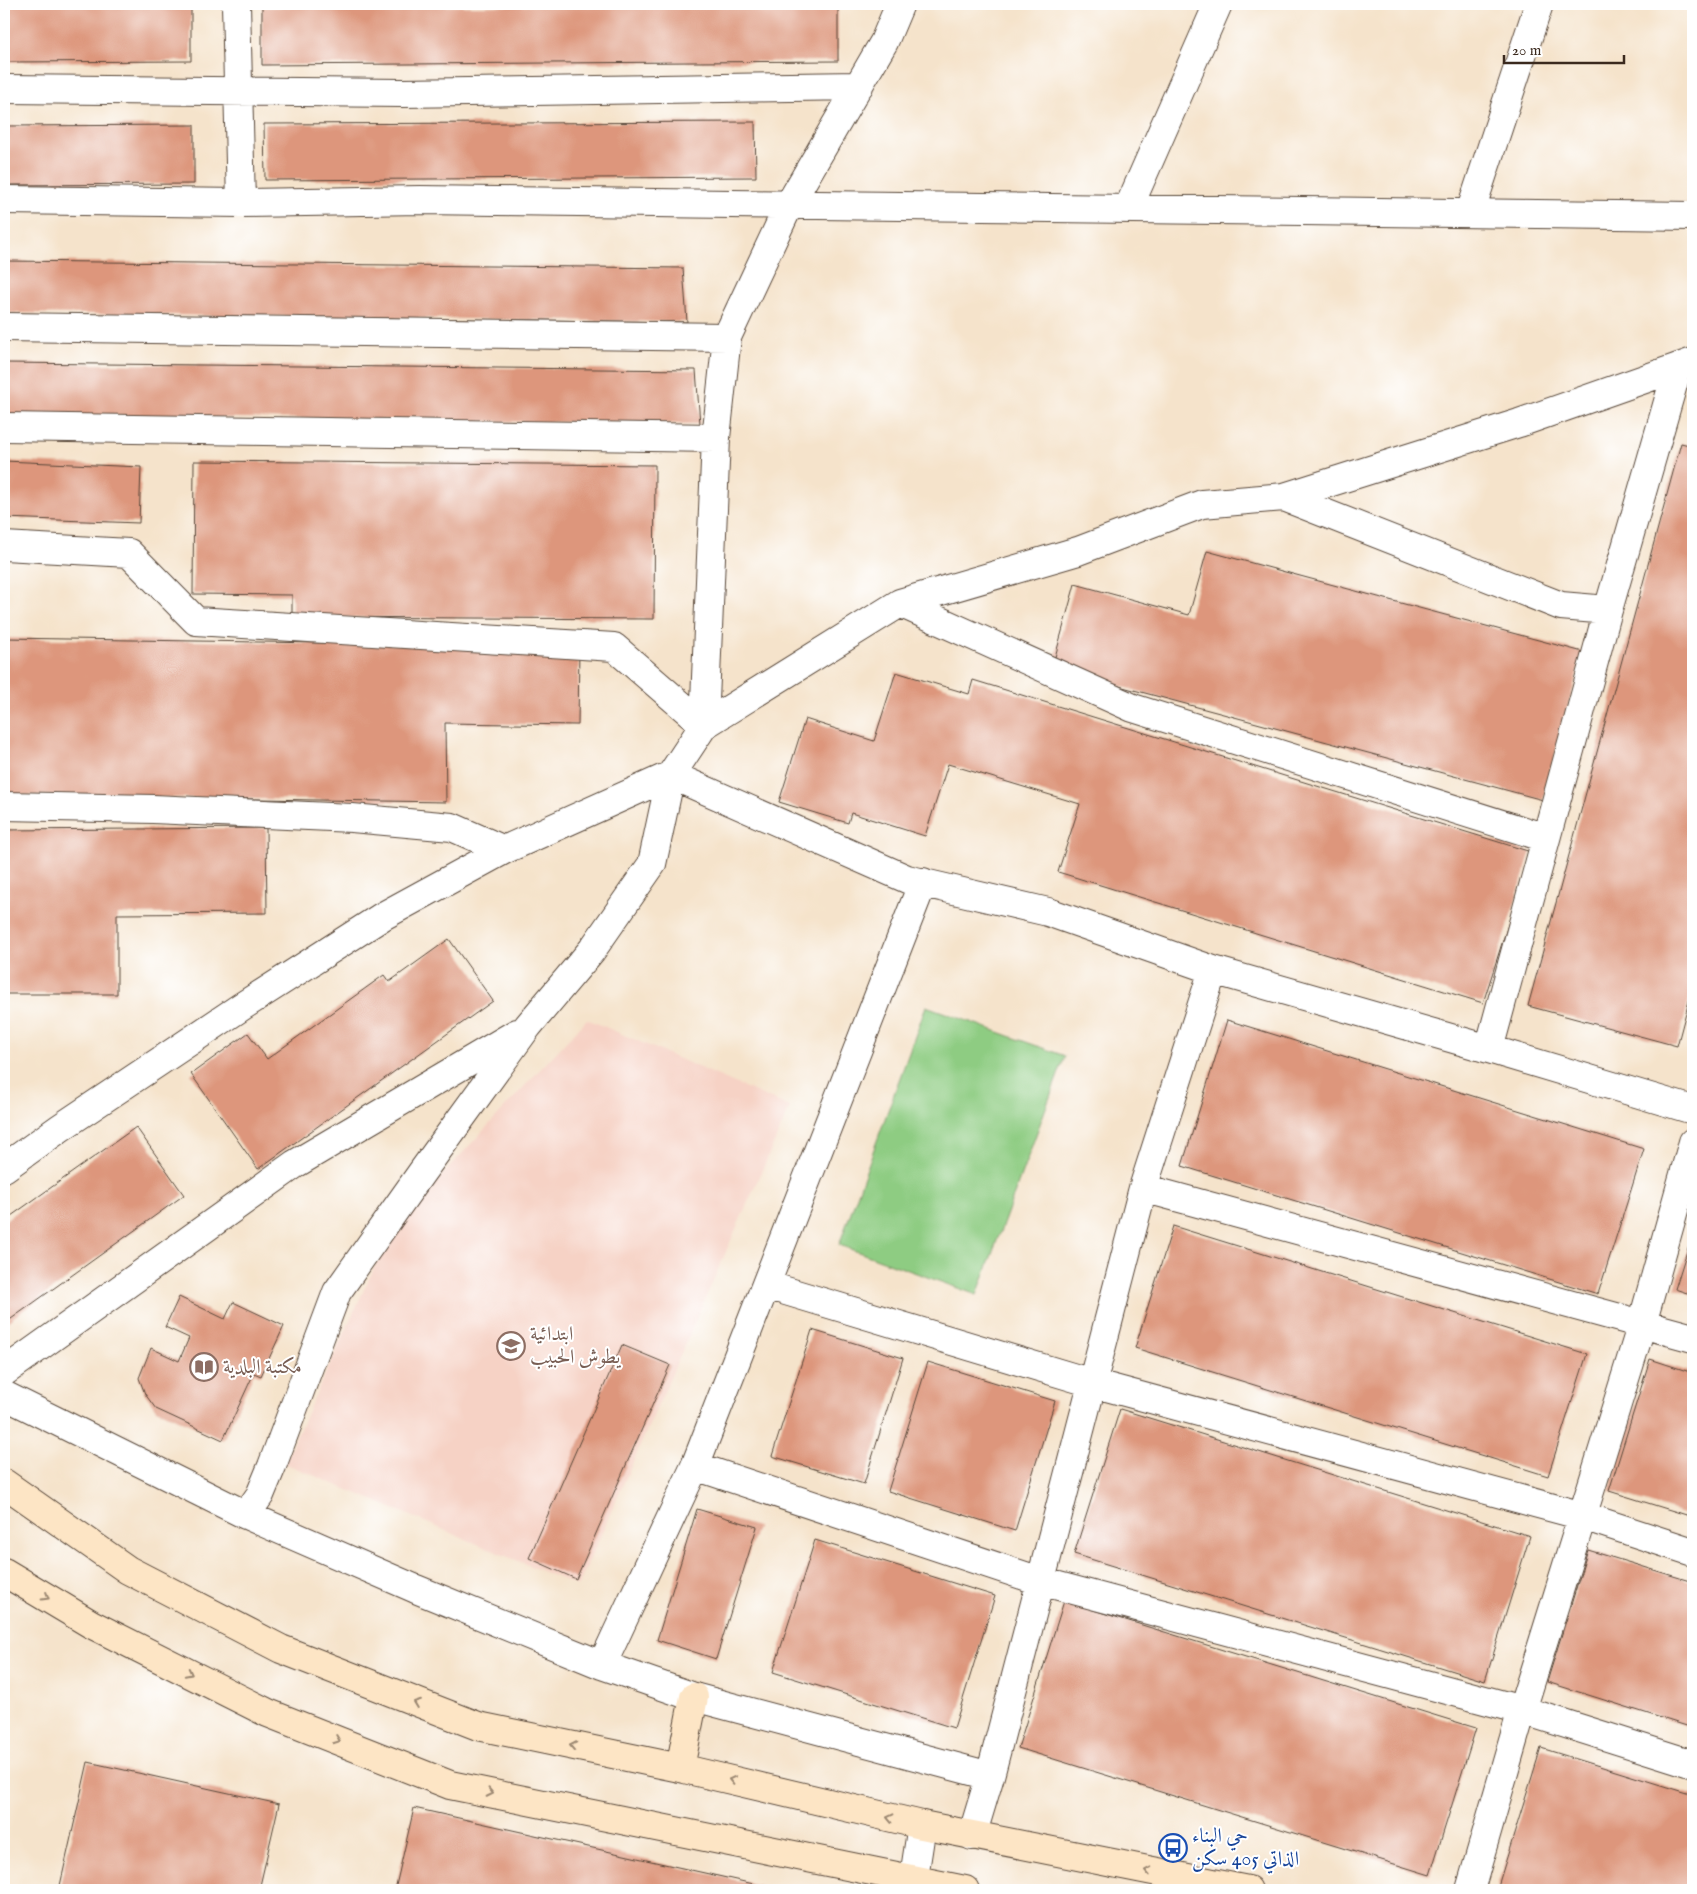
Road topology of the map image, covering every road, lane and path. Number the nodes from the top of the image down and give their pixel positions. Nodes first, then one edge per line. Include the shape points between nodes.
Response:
1 (236, 4) edge
2 (900, 4) edge
3 (1218, 4) edge
4 (1539, 4) edge
5 (859, 86) junction
6 (4, 89) edge
7 (238, 92) junction
8 (4, 200) edge
9 (241, 203) junction
10 (789, 205) junction
11 (1128, 209) junction
12 (1470, 213) junction
13 (1693, 216) edge
14 (4, 328) edge
15 (727, 337) junction
16 (1685, 365) edge
17 (4, 427) edge
18 (716, 438) junction
19 (1284, 497) junction
20 (4, 546) edge
21 (900, 603) junction
22 (1608, 610) junction
23 (704, 725) junction
24 (671, 775) junction
25 (4, 806) edge
26 (1546, 838) junction
27 (504, 850) junction
28 (923, 882) junction
29 (1213, 970) junction
30 (528, 1026) junction
31 (1489, 1049) junction
32 (1693, 1110) edge
33 (1693, 1142) edge
34 (4, 1168) edge
35 (1143, 1188) junction
36 (766, 1286) junction
37 (1642, 1324) junction
38 (1693, 1338) edge
39 (4, 1372) edge
40 (1092, 1383) junction
41 (4, 1395) edge
42 (695, 1466) junction
43 (4, 1483) edge
44 (246, 1516) junction
45 (1583, 1516) junction
46 (1693, 1552) edge
47 (4, 1572) edge
48 (1040, 1581) junction
49 (602, 1665) junction
50 (694, 1696) junction
51 (1522, 1710) junction
52 (1693, 1764) edge
53 (680, 1768) junction
54 (990, 1776) junction
55 (922, 1825) junction
56 (972, 1836) junction
57 (913, 1885) edge
58 (965, 1890) edge
59 (1248, 1890) edge
60 (1470, 1890) edge

1 - 7 street
2 - 5 street via 884,42
3 - 11 street
4 - 12 street
5 - 7 street via 403,93
5 - 10 street
6 - 7 street
7 - 9 street
8 - 9 street
9 - 10 street via 420,200
10 - 11 street
10 - 15 street
11 - 12 street
12 - 13 street
14 - 15 street
15 - 18 street
16 - 19 street via 1519,423
16 - 22 street
17 - 18 street
18 - 23 street
19 - 21 street via 1202,504 1078,552
19 - 22 street via 1561,606
20 - 23 street via 129,553 196,621 614,647
21 - 23 street
21 - 26 street via 1133,708
22 - 26 street
23 - 24 street
24 - 27 street
24 - 28 street via 907,878
24 - 30 street via 652,864 592,950
25 - 27 street via 152,809 452,827
26 - 31 street
27 - 34 street via 383,916
28 - 29 street via 1048,912
28 - 36 street
29 - 31 street
29 - 35 street
30 - 39 street via 295,1164
30 - 44 street via 337,1292 272,1466 260,1495
31 - 32 street
33 - 37 street
35 - 37 street
35 - 40 street
36 - 40 street
36 - 42 street
37 - 38 street
37 - 45 street
40 - 45 street
40 - 48 street
41 - 44 street
42 - 48 street
42 - 49 street
53 -> 43 main road via 478,1726 281,1649 128,1570
44 - 49 street
45 - 46 street
45 - 51 street
47 -> 57 main road via 91,1624 268,1713 450,1785
48 - 51 street
48 - 54 street
49 - 50 street
50 - 53 main road
50 - 54 street
51 - 52 street
51 - 60 street
55 -> 53 main road
54 - 56 street
55 - 56 main road
55 - 57 street
59 -> 56 main road
57 - 58 main road

